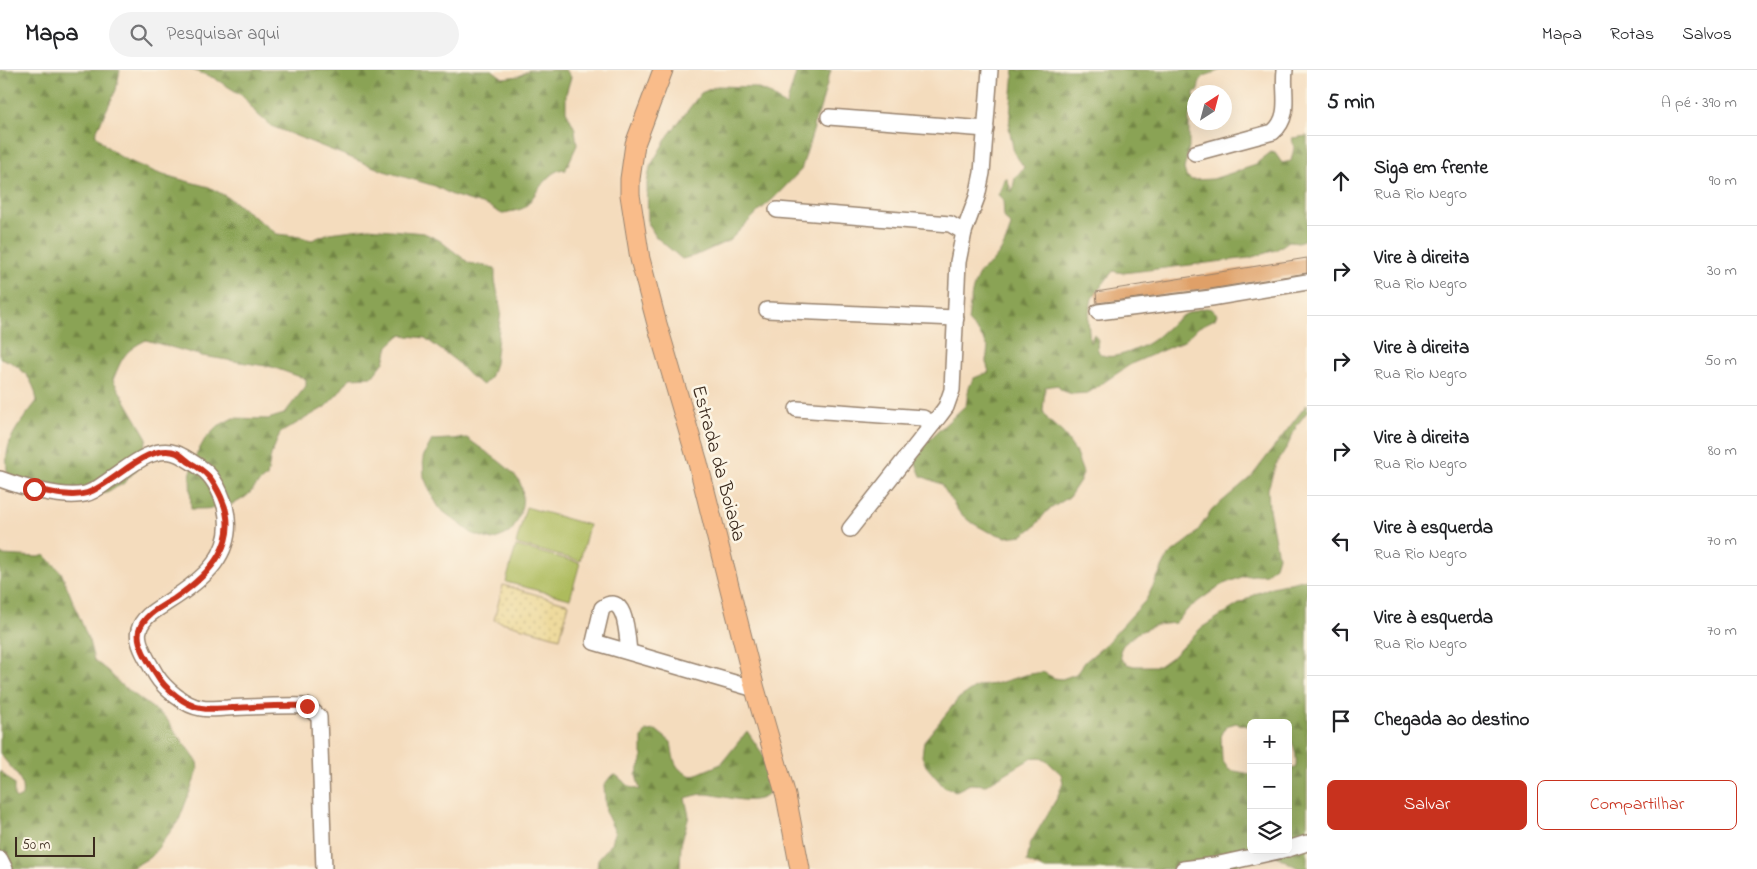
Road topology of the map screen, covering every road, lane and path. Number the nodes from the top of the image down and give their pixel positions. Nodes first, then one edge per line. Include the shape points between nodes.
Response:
1 (663, 70) edge
2 (990, 70) edge
3 (1285, 70) edge
4 (829, 117) dead end
5 (986, 129) junction
6 (1195, 153) dead end
7 (777, 210) dead end
8 (964, 232) junction
9 (1307, 282) edge
10 (767, 310) dead end
11 (1098, 312) dead end
12 (956, 318) junction
13 (797, 409) dead end
14 (933, 424) junction
15 (0, 479) edge
16 (850, 529) dead end
17 (629, 652) dead end
18 (755, 689) junction
19 (1307, 843) edge
20 (1292, 848) edge
21 (1265, 854) edge
22 (0, 859) edge
23 (5, 869) edge
24 (324, 869) edge
25 (800, 869) edge
26 (1183, 869) edge

1 - 18 main road, Estrada da Boiada via 635,144 630,196 640,259 698,464
2 - 5 street
3 - 6 street via 1285,116 1280,126 1273,132
4 - 5 street
5 - 8 street via 980,185
7 - 8 street via 950,224
8 - 12 street via 958,262
9 - 11 street
10 - 12 street
12 - 14 street via 952,390 946,406
13 - 14 street via 923,418
14 - 16 street
15 - 24 street via 34,489 77,495 97,489 160,451 176,453 203,469 224,503 227,538 218,559 203,576 151,613 141,624 138,636 161,682 174,694 200,708 307,706 319,717
17 - 18 street
18 - 25 main road, Estrada da Boiada via 786,796
19 - 20 street
21 - 26 street
22 - 23 street

